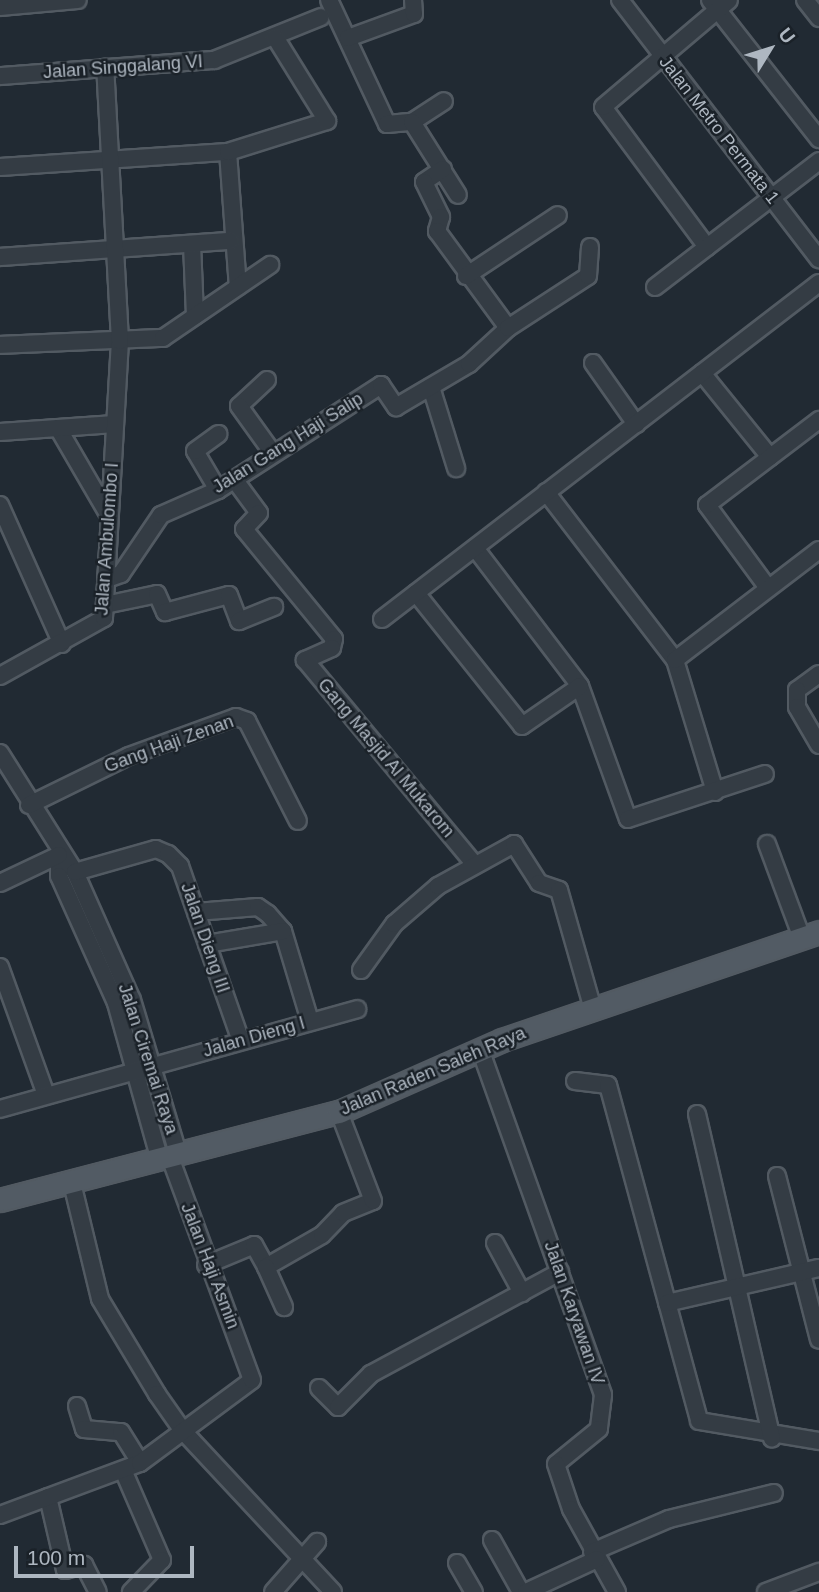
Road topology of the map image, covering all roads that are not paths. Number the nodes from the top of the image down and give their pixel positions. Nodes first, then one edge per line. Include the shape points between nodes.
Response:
1 (78, 0) edge
2 (329, 0) edge
3 (413, 0) edge
4 (620, 0) edge
5 (805, 0) edge
6 (46, 2) edge
7 (718, 3) edge
8 (0, 7) edge
9 (321, 16) dead end
10 (819, 18) edge
11 (275, 37) junction
12 (348, 38) junction
13 (660, 54) junction
14 (105, 67) junction
15 (0, 76) edge
16 (444, 101) dead end
17 (412, 122) junction
18 (819, 139) edge
19 (228, 152) junction
20 (819, 161) edge
21 (107, 163) junction
22 (0, 167) edge
23 (443, 169) junction
24 (458, 195) dead end
25 (772, 197) junction
26 (558, 215) dead end
27 (230, 242) junction
28 (192, 244) junction
29 (590, 247) dead end
30 (707, 247) junction
31 (113, 251) junction
32 (0, 257) edge
33 (819, 259) edge
34 (270, 265) dead end
35 (466, 276) junction
36 (819, 283) edge
37 (238, 287) junction
38 (655, 287) dead end
39 (195, 316) junction
40 (508, 328) junction
41 (120, 341) junction
42 (0, 345) edge
43 (593, 363) dead end
44 (702, 373) junction
45 (267, 380) dead end
46 (430, 387) junction
47 (819, 420) edge
48 (115, 424) junction
49 (636, 424) junction
50 (58, 428) junction
51 (0, 432) edge
52 (218, 435) dead end
53 (272, 453) junction
54 (770, 457) junction
55 (456, 468) dead end
56 (234, 480) junction
57 (218, 490) junction
58 (546, 492) junction
59 (0, 505) edge
60 (108, 514) junction
61 (475, 548) junction
62 (819, 550) edge
63 (107, 579) junction
64 (768, 588) junction
65 (416, 593) junction
66 (105, 606) junction
67 (274, 607) dead end
68 (382, 620) dead end
69 (62, 645) junction
70 (675, 660) junction
71 (819, 674) edge
72 (0, 676) edge
73 (580, 686) junction
74 (819, 745) edge
75 (0, 753) edge
76 (765, 774) dead end
77 (715, 792) junction
78 (29, 805) junction
79 (298, 821) dead end
80 (767, 844) dead end
81 (59, 855) junction
82 (473, 862) junction
83 (75, 872) junction
84 (0, 883) edge
85 (196, 912) junction
86 (282, 931) junction
87 (811, 935) edge
88 (207, 944) junction
89 (0, 967) edge
90 (361, 970) dead end
91 (114, 979) junction
92 (16, 1004) junction
93 (356, 1009) dead end
94 (593, 1009) junction
95 (0, 1010) edge
96 (310, 1021) junction
97 (240, 1038) junction
98 (480, 1049) junction
99 (153, 1069) junction
100 (135, 1073) junction
101 (575, 1081) dead end
102 (46, 1095) junction
103 (0, 1109) edge
104 (339, 1112) junction
105 (697, 1114) dead end
106 (169, 1155) junction
107 (777, 1176) dead end
108 (72, 1183) junction
109 (0, 1200) edge
110 (495, 1243) dead end
111 (206, 1265) junction
112 (266, 1267) junction
113 (819, 1268) edge
114 (560, 1272) junction
115 (802, 1272) junction
116 (734, 1286) junction
117 (522, 1293) junction
118 (667, 1303) junction
119 (284, 1307) dead end
120 (819, 1340) edge
121 (319, 1388) dead end
122 (76, 1406) dead end
123 (183, 1431) junction
124 (772, 1438) junction
125 (819, 1441) edge
126 (140, 1463) junction
127 (123, 1469) junction
128 (774, 1493) dead end
129 (0, 1495) edge
130 (48, 1497) junction
131 (4, 1513) edge
132 (492, 1540) dead end
133 (317, 1542) dead end
134 (594, 1556) junction
135 (298, 1561) junction
136 (457, 1563) dead end
137 (819, 1572) edge
138 (276, 1586) edge
139 (613, 1591) edge
140 (98, 1592) edge
141 (131, 1592) edge
142 (333, 1592) edge
143 (474, 1592) edge
144 (521, 1592) edge
145 (526, 1592) edge
146 (766, 1592) edge

1 - 6 street
2 - 12 street
3 - 12 street via 414,14
4 - 13 street, Jalan Metro Permata 1
5 - 10 street
6 - 8 street
7 - 13 street
7 - 18 street
9 - 11 street, Jalan Singgalang VI
11 - 14 street, Jalan Singgalang VI via 214,60
11 - 19 street via 327,121
12 - 17 street via 387,124
13 - 25 street, Jalan Metro Permata 1
13 - 30 street via 611,95 605,115
14 - 15 street, Jalan Singgalang VI
14 - 21 street, Jalan Ambulombo I
16 - 17 street
17 - 23 street
19 - 21 street
19 - 27 street
20 - 25 street
21 - 22 street
21 - 31 street, Jalan Ambulombo I
23 - 24 street
23 - 35 street via 424,182 441,217 437,231
25 - 30 street
25 - 33 street, Jalan Metro Permata 1
26 - 35 street
27 - 28 street
27 - 37 street
28 - 31 street
28 - 39 street
29 - 40 street, Jalan Gang Haji Salip via 588,276
30 - 38 street
31 - 32 street
31 - 41 street, Jalan Ambulombo I
34 - 37 street
35 - 40 street
36 - 44 street
37 - 39 street
39 - 41 street via 163,338
40 - 46 street, Jalan Gang Haji Salip
41 - 42 street
41 - 48 street, Jalan Ambulombo I
43 - 49 street
44 - 49 street
44 - 54 street
45 - 53 street via 239,406
46 - 53 street, Jalan Gang Haji Salip via 396,407 381,385
46 - 55 street
47 - 54 street
48 - 50 street
48 - 60 street, Jalan Ambulombo I
49 - 58 street
50 - 51 street
50 - 60 street
52 - 57 street via 195,451
53 - 56 street, Jalan Gang Haji Salip
54 - 64 street via 708,505
56 - 57 street, Jalan Gang Haji Salip
56 - 82 street, Gang Masjid Al Mukarom via 259,513 244,529 334,639 332,648 304,660
57 - 63 street, Jalan Gang Haji Salip via 161,515 121,574
58 - 61 street
58 - 70 street
59 - 69 street
60 - 63 street, Jalan Ambulombo I
61 - 65 street
61 - 73 street
62 - 64 street
63 - 66 street, Jalan Ambulombo I
64 - 70 street
65 - 68 street
65 - 73 street via 522,726
66 - 67 street via 157,594 165,612 229,595 239,621
66 - 69 street, Jalan Ambulombo I via 101,626
69 - 72 street, Jalan Ambulombo I
70 - 77 street
71 - 74 street via 797,690 797,706
73 - 77 street via 628,819
75 - 78 street, Jalan Ciremai Raya
76 - 77 street
78 - 79 street, Gang Haji Zenan via 129,756 236,717 247,721
78 - 81 street, Jalan Ciremai Raya
80 - 87 street
81 - 83 street, Jalan Ciremai Raya
81 - 84 street
81 - 91 street, Jalan Ciremai Raya via 59,876
82 - 90 street via 394,924
82 - 94 street via 514,844 539,883 558,890
83 - 85 street, Jalan Dieng III via 156,849 180,866
83 - 91 street, Jalan Ciremai Raya
85 - 86 street via 258,907
85 - 88 street, Jalan Dieng III
86 - 88 street
86 - 96 street
87 - 94 main road, Jalan Raden Saleh Raya
88 - 97 street, Jalan Dieng III
89 - 92 street
91 - 99 street, Jalan Ciremai Raya
91 - 100 street, Jalan Ciremai Raya
92 - 95 street
92 - 102 street
93 - 96 street, Jalan Dieng I
94 - 98 main road, Jalan Raden Saleh Raya
96 - 97 street, Jalan Dieng I
97 - 99 street, Jalan Dieng I
98 - 104 main road, Jalan Raden Saleh Raya
98 - 114 street, Jalan Karyawan IV
99 - 100 street, Jalan Dieng I
99 - 106 street, Jalan Ciremai Raya
100 - 102 street, Jalan Dieng I
100 - 106 street, Jalan Ciremai Raya
101 - 118 street via 608,1085
102 - 103 street, Jalan Dieng I
104 - 106 main road, Jalan Raden Saleh Raya
104 - 112 street via 373,1201 343,1213 322,1235
105 - 116 street
106 - 108 main road, Jalan Raden Saleh Raya
106 - 111 street, Jalan Haji Asmin
107 - 115 street
108 - 109 main road, Jalan Raden Saleh Raya
108 - 123 street via 100,1299
110 - 117 street
111 - 112 street via 254,1245
111 - 123 street, Jalan Haji Asmin via 254,1377
112 - 119 street
113 - 115 street
114 - 117 street
114 - 134 street, Jalan Karyawan IV via 603,1395 599,1429 556,1464
115 - 116 street
115 - 120 street
116 - 118 street
116 - 124 street
117 - 121 street via 371,1374 338,1407
118 - 124 street via 699,1421
122 - 126 street via 84,1429 121,1432
123 - 126 street
123 - 135 street
124 - 125 street
126 - 127 street
127 - 130 street
127 - 141 street via 161,1559
128 - 134 street via 669,1519
129 - 131 street
130 - 131 street
130 - 140 street via 65,1570 85,1565
132 - 144 street
133 - 135 street
134 - 139 street, Jalan Karyawan IV
134 - 145 street
135 - 138 street
135 - 142 street
136 - 143 street
137 - 146 street

